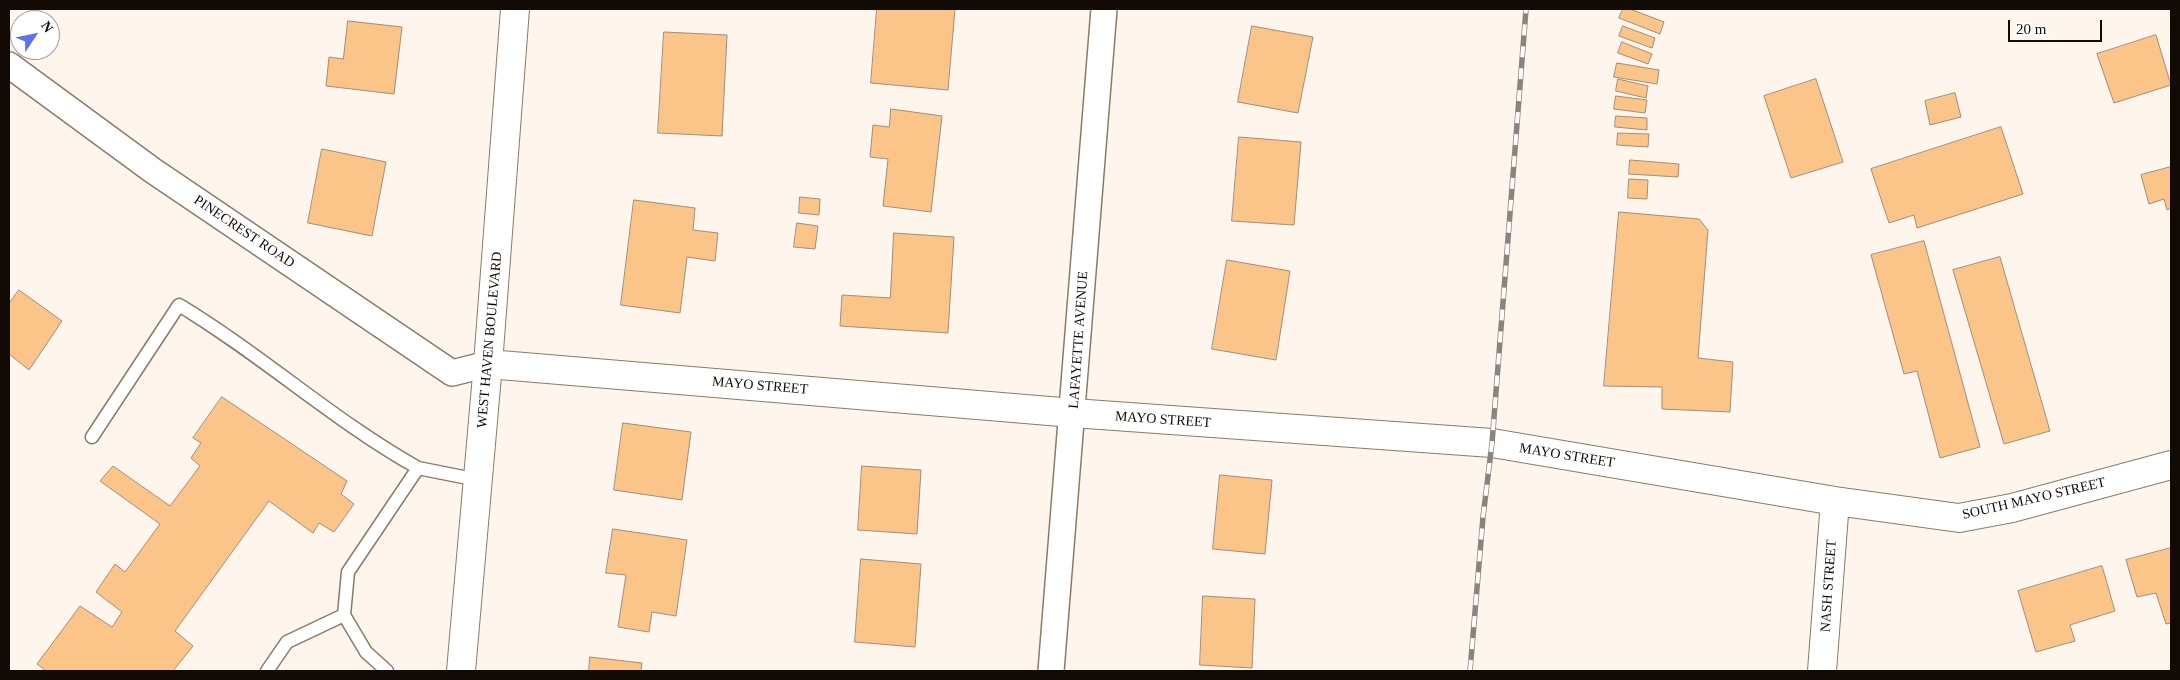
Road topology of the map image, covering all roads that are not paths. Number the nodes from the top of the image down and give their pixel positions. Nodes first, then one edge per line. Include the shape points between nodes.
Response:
1 (516, 9) edge
2 (1104, 9) edge
3 (9, 65) edge
4 (488, 364) junction
5 (1073, 413) junction
6 (92, 437) dead end
7 (2171, 465) edge
8 (418, 468) junction
9 (478, 480) junction
10 (1835, 501) junction
11 (344, 615) junction
12 (267, 671) edge
13 (387, 671) edge
14 (461, 671) edge
15 (1052, 671) edge
16 (1822, 671) edge

1 - 4 street, WEST HAVEN BOULEVARD
2 - 5 street, LAFAYETTE AVENUE
3 - 4 street, PINECREST ROAD via 152,170 452,373
4 - 5 street, MAYO STREET
4 - 9 street, WEST HAVEN BOULEVARD
5 - 10 street, MAYO STREET via 1492,443
5 - 15 street, LAFAYETTE AVENUE
6 - 8 lane via 179,305 222,331 383,448
7 - 10 street, SOUTH MAYO STREET via 2012,508 1959,518
8 - 9 lane
8 - 11 lane via 348,572
9 - 14 street, WEST HAVEN BOULEVARD
10 - 16 street, NASH STREET
11 - 12 lane via 288,642
11 - 13 lane via 366,652

